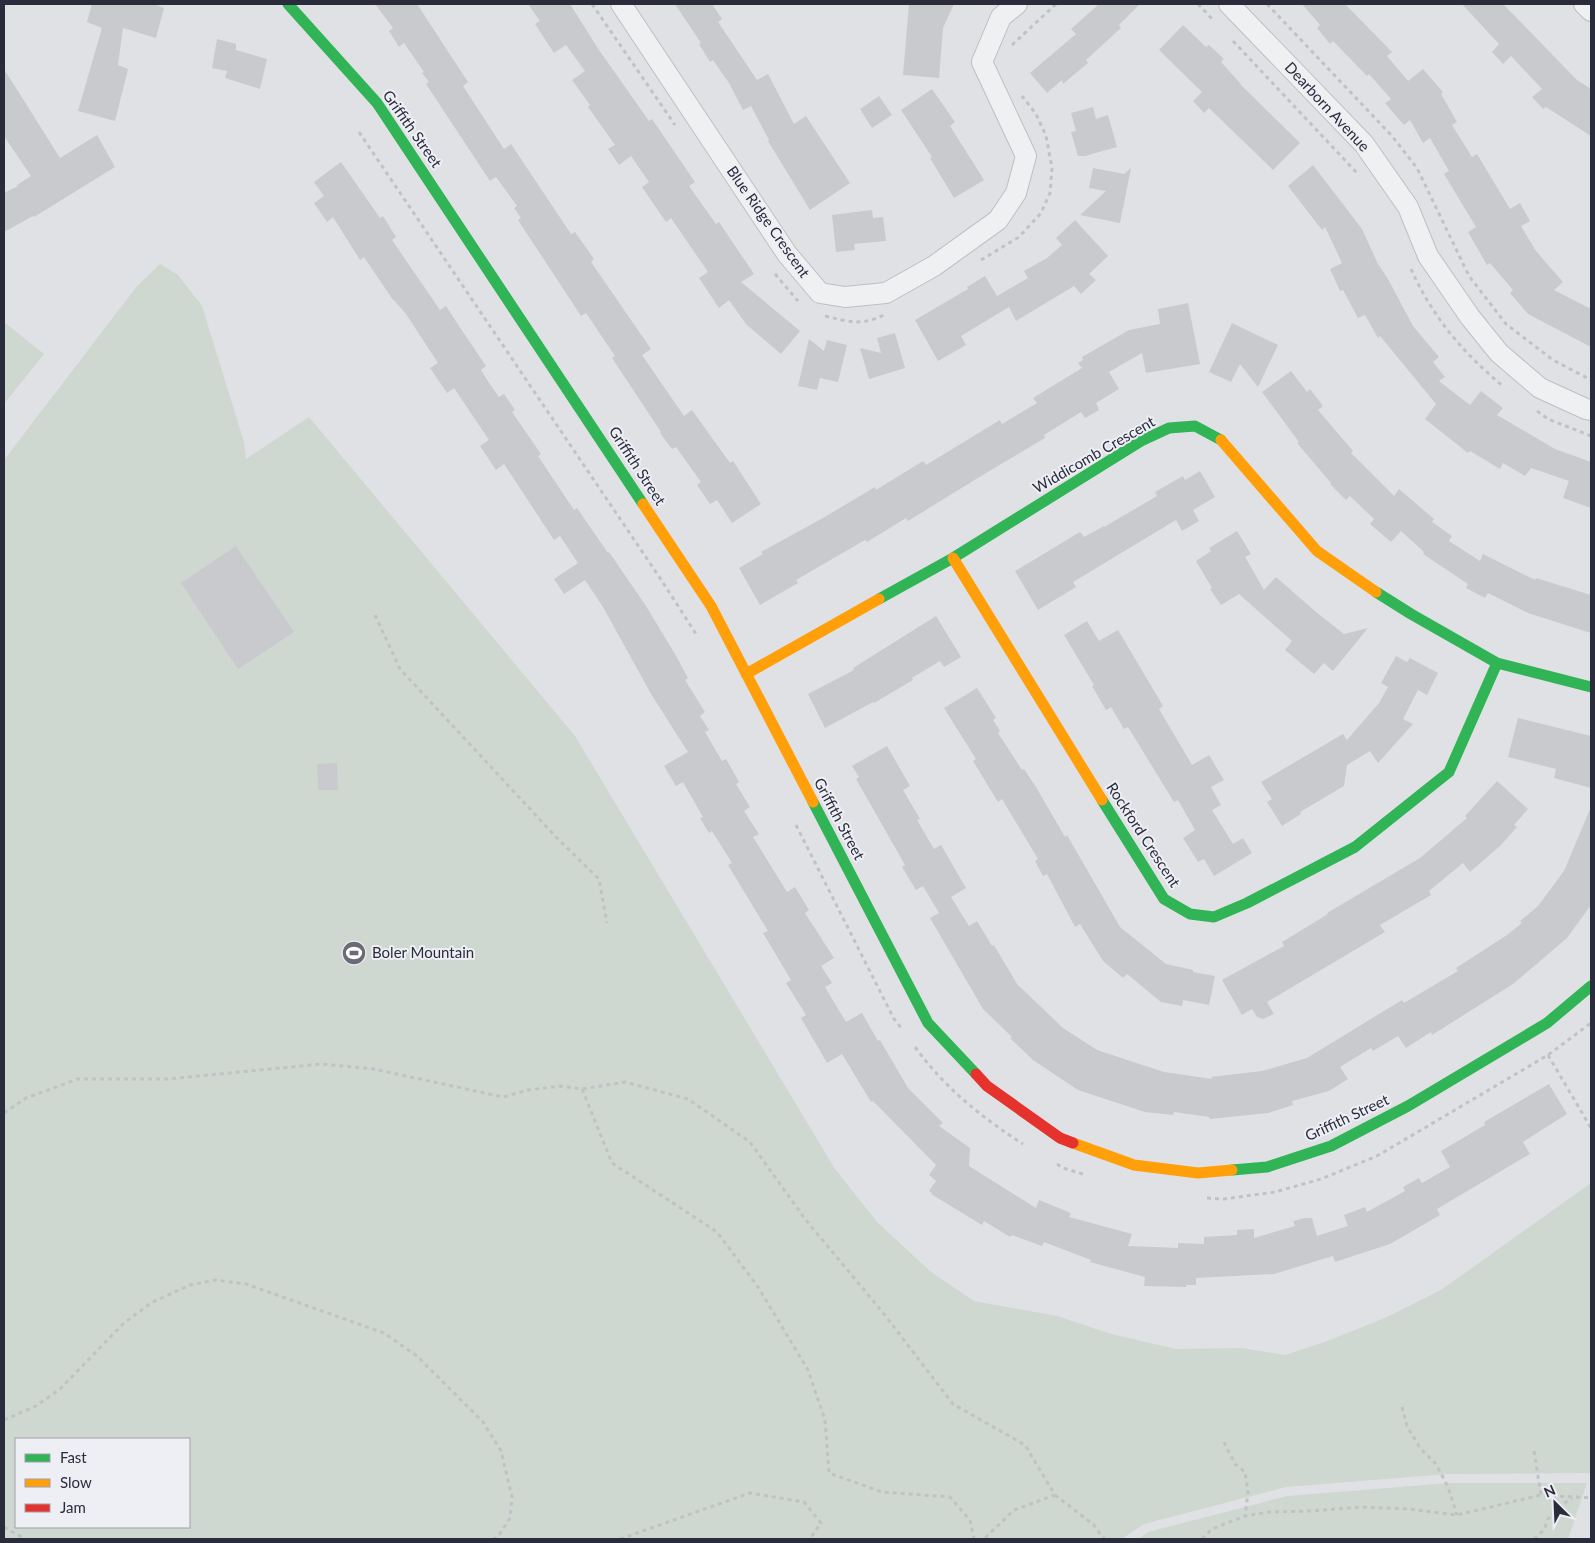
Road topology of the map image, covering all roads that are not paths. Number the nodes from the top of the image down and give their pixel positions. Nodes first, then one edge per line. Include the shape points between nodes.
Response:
1 (288, 4) edge
2 (621, 4) edge
3 (1017, 4) edge
4 (1228, 4) edge
5 (1584, 4) edge
6 (1591, 11) edge
7 (1591, 410) edge
8 (953, 558) junction
9 (1497, 663) junction
10 (746, 674) junction
11 (1591, 687) edge
12 (1591, 986) edge

1 - 10 street, Griffith Street via 377,103 711,606
2 - 3 street, Blue Ridge Crescent via 787,254 820,293 845,297 886,293 934,266 998,220 1016,194 1026,156 982,62 1001,17
4 - 7 street, Dearborn Avenue via 1364,144 1408,207 1428,256 1499,353 1540,388
5 - 6 street
8 - 9 street, Widdicomb Crescent via 1141,441 1169,428 1195,426 1223,441 1317,552 1411,614
8 - 9 street, Rockford Crescent via 1164,899 1190,914 1214,917 1355,847 1449,772
8 - 10 street, Widdicomb Crescent
9 - 11 street, Widdicomb Crescent
10 - 12 street, Griffith Street via 928,1023 986,1086 1060,1138 1134,1165 1198,1173 1267,1167 1331,1146 1408,1106 1547,1023

